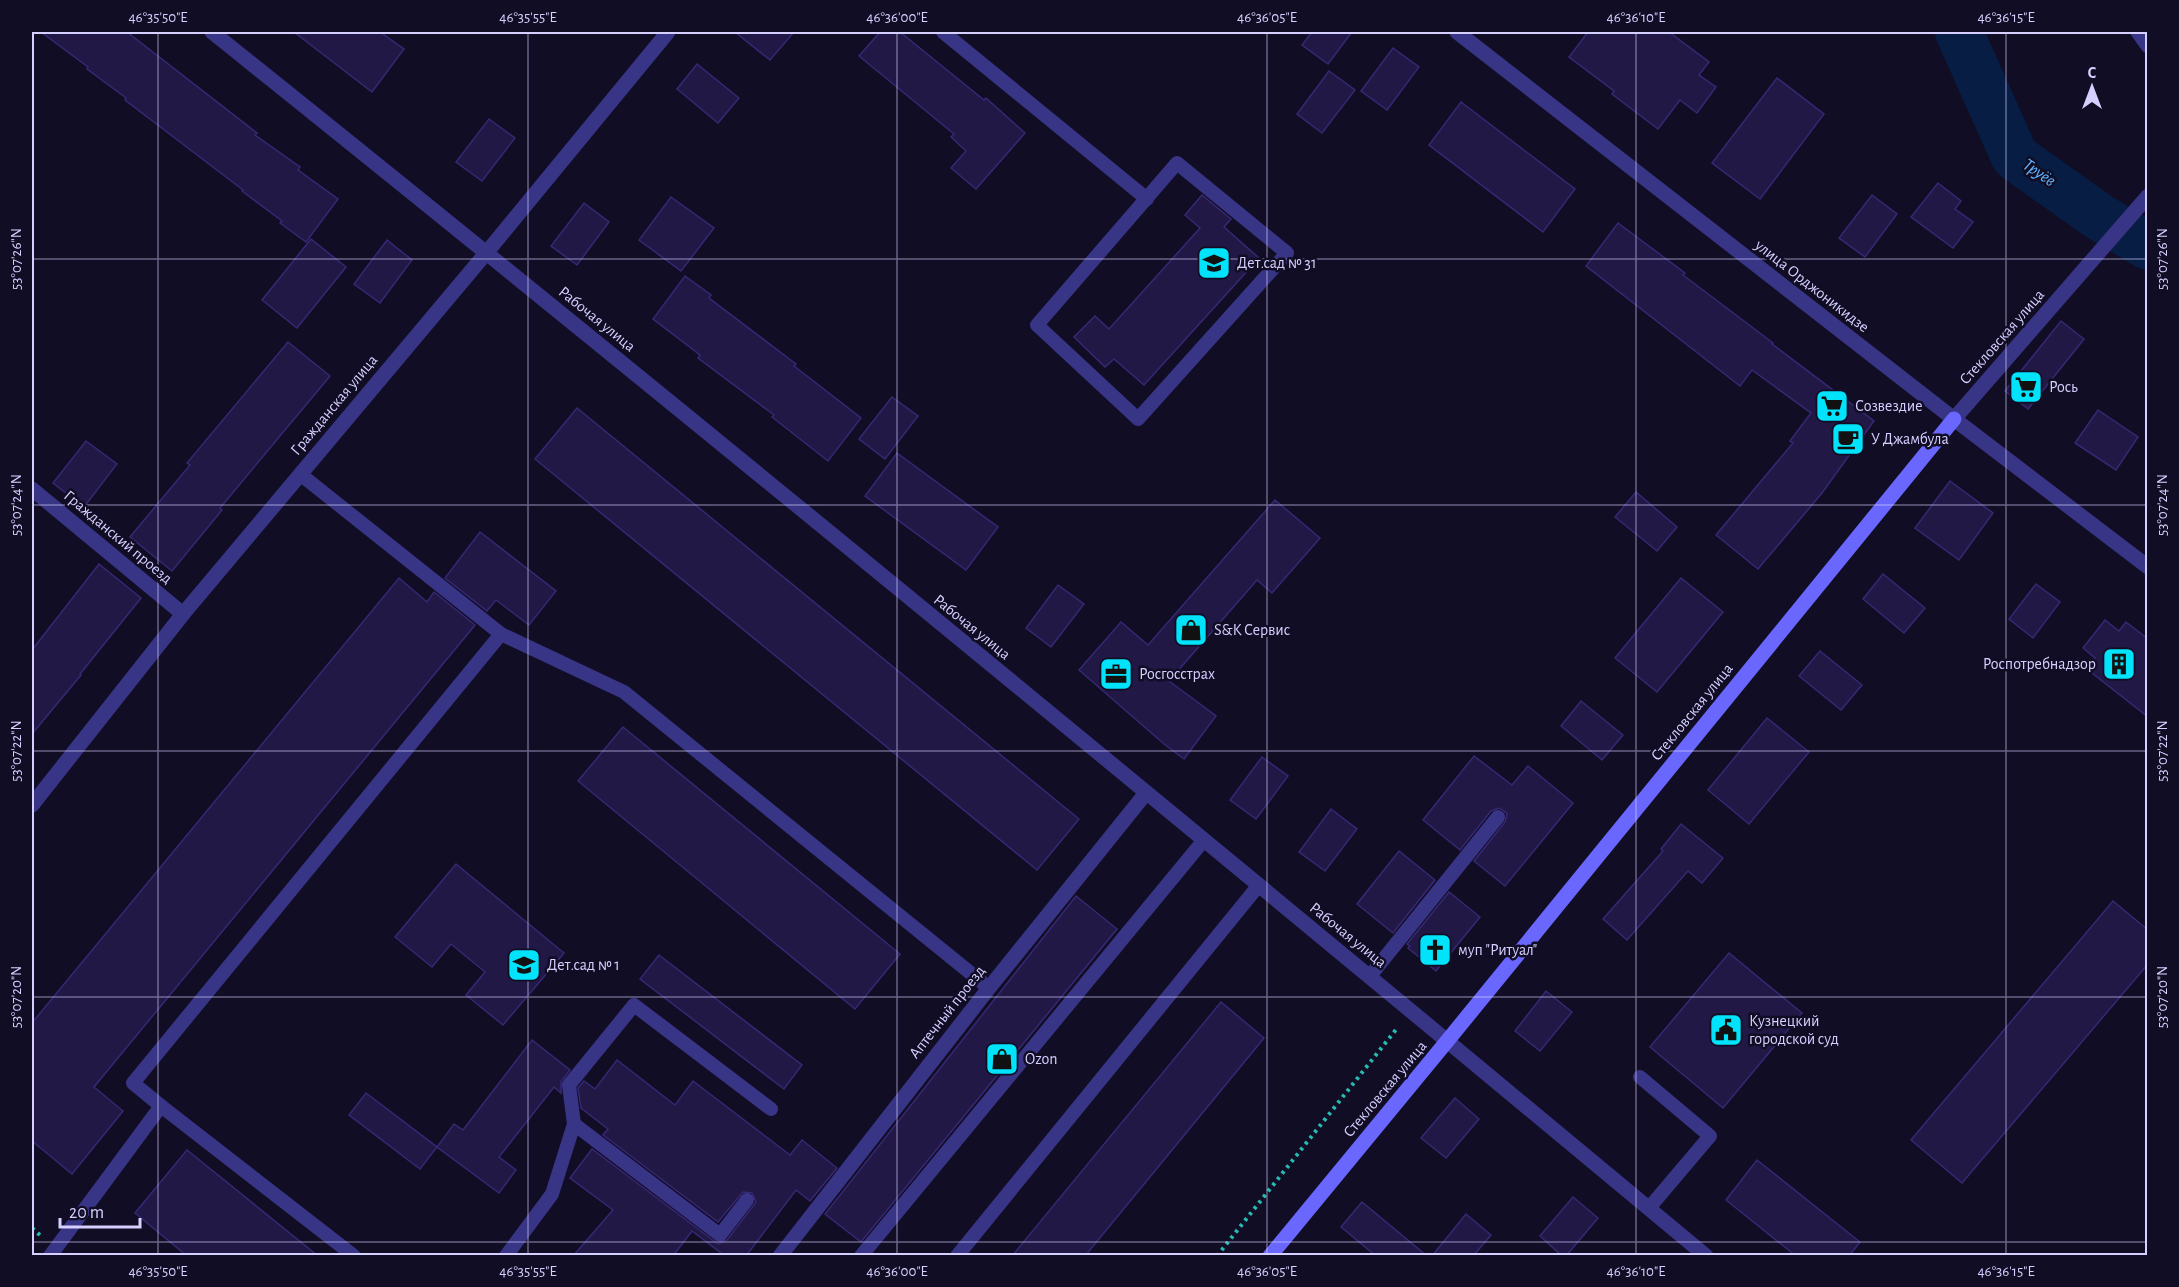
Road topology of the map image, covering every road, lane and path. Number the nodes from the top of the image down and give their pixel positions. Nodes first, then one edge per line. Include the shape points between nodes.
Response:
1 (212, 32) edge
2 (668, 32) edge
3 (943, 32) edge
4 (1457, 32) edge
5 (2138, 32) edge
6 (2148, 46) edge
7 (2148, 196) edge
8 (1147, 199) junction
9 (487, 252) junction
10 (1954, 419) junction
11 (300, 474) junction
12 (32, 489) edge
13 (2148, 567) edge
14 (183, 614) junction
15 (501, 634) junction
16 (1146, 793) junction
17 (32, 805) edge
18 (1498, 817) dead end
19 (1204, 840) junction
20 (1259, 885) junction
21 (1370, 976) junction
22 (989, 988) junction
23 (1411, 1010) junction
24 (1448, 1040) junction
25 (1640, 1077) dead end
26 (161, 1106) junction
27 (771, 1108) dead end
28 (574, 1124) junction
29 (747, 1200) dead end
30 (1649, 1208) junction
31 (866, 1254) edge
32 (50, 1256) edge
33 (354, 1256) edge
34 (506, 1256) edge
35 (780, 1256) edge
36 (957, 1256) edge
37 (1217, 1256) edge
38 (1270, 1256) edge
39 (1706, 1256) edge

1 - 9 street, Рабочая улица
2 - 9 street, Гражданская улица
3 - 8 lane
4 - 10 street, улица Орджоникидзе
5 - 6 street
7 - 10 street, Стекловская улица
8 - 8 lane via 1178,163 1287,253 1138,419 1037,325
9 - 11 street, Гражданская улица
9 - 16 street, Рабочая улица
10 - 13 street, улица Орджоникидзе
10 - 24 street, Стекловская улица
11 - 14 street, Гражданская улица
11 - 15 lane
12 - 14 street, Гражданский проезд
14 - 17 street, Гражданская улица
15 - 22 lane via 624,692
15 - 26 lane via 133,1083
16 - 19 street, Рабочая улица
16 - 22 street, Аптечный проезд
18 - 21 lane
19 - 20 street, Рабочая улица
19 - 31 lane
20 - 21 street, Рабочая улица
20 - 36 lane
21 - 23 street, Рабочая улица
22 - 35 street, Аптечный проезд
23 - 24 street, Рабочая улица
23 - 37 path
24 - 30 street, Рабочая улица
24 - 38 street, Стекловская улица
25 - 30 lane via 1710,1136
26 - 32 lane
26 - 33 lane
27 - 28 lane via 634,1005 569,1085
28 - 29 lane via 720,1234
28 - 34 lane via 552,1194
30 - 39 street, Рабочая улица

